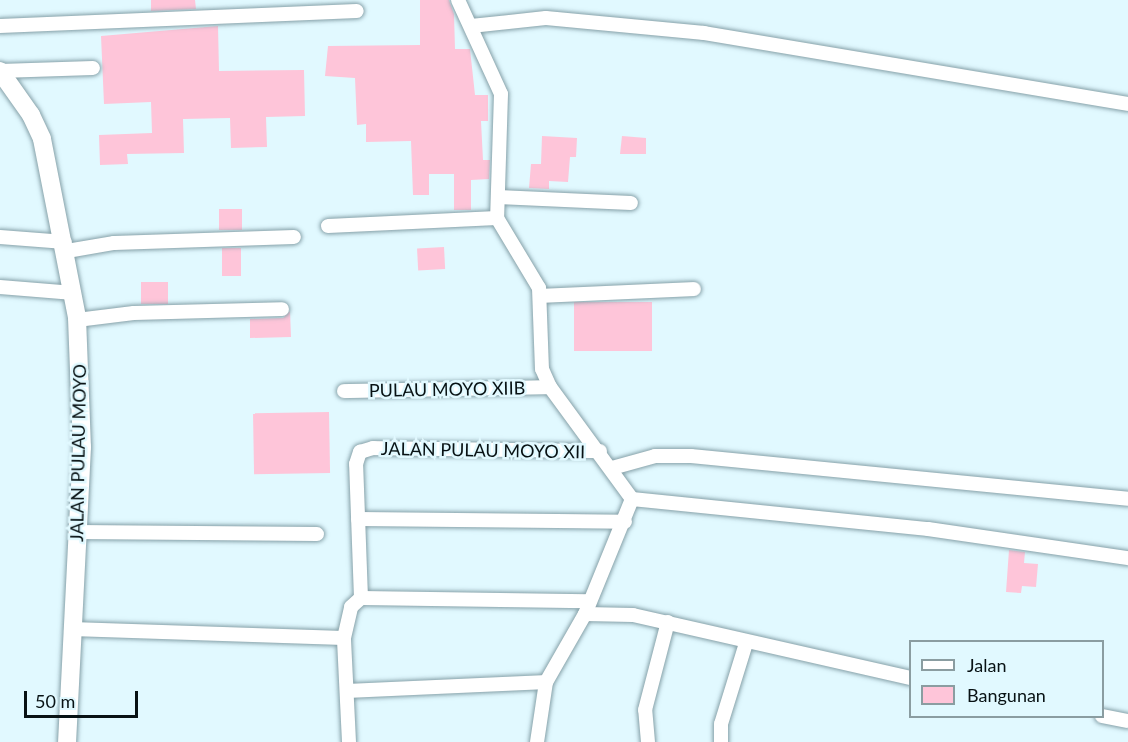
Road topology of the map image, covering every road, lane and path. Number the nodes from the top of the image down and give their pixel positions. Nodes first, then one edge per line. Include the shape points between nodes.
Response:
1 (458, 0) edge
2 (357, 11) dead end
3 (0, 26) edge
4 (471, 26) junction
5 (93, 68) dead end
6 (0, 71) edge
7 (1128, 104) edge
8 (498, 197) junction
9 (631, 203) dead end
10 (497, 218) junction
11 (328, 226) dead end
12 (0, 237) edge
13 (294, 237) dead end
14 (66, 247) junction
15 (0, 287) edge
16 (694, 289) dead end
17 (74, 293) junction
18 (548, 296) junction
19 (282, 309) dead end
20 (77, 320) junction
21 (550, 387) junction
22 (344, 391) dead end
23 (600, 451) junction
24 (612, 468) junction
25 (632, 499) junction
26 (1128, 499) edge
27 (358, 519) junction
28 (625, 522) junction
29 (77, 532) junction
30 (316, 534) dead end
31 (1128, 558) edge
32 (361, 598) junction
33 (593, 611) junction
34 (668, 622) junction
35 (71, 629) junction
36 (344, 638) junction
37 (746, 643) junction
38 (909, 678) edge
39 (546, 682) junction
40 (348, 691) junction
41 (1104, 716) edge
42 (1128, 721) edge
43 (67, 742) edge
44 (349, 742) edge
45 (537, 742) edge
46 (648, 742) edge
47 (721, 742) edge

1 - 4 street
2 - 3 street
4 - 7 street via 546,18 669,29 944,70
4 - 8 street via 501,94
5 - 6 street
6 - 14 street, JALAN PULAU MOYO via 31,115 42,139
8 - 9 street
8 - 10 street
10 - 11 street
10 - 18 street
12 - 14 street
13 - 14 street
14 - 17 street, JALAN PULAU MOYO
15 - 17 street
16 - 18 street
17 - 20 street, JALAN PULAU MOYO
18 - 21 street via 540,348
19 - 20 street via 134,313
20 - 29 street, JALAN PULAU MOYO via 82,414
21 - 22 street, PULAU MOYO XIIB
21 - 23 street
23 - 24 street
23 - 27 street, JALAN PULAU MOYO XII via 366,449 356,464
24 - 25 street
24 - 26 street via 655,456 691,456
25 - 28 street
25 - 31 street via 928,529
27 - 28 street
27 - 32 street
28 - 33 street
29 - 30 street
29 - 35 street, JALAN PULAU MOYO
32 - 33 street
32 - 36 street via 351,607
33 - 34 street
33 - 39 street
34 - 37 street
34 - 46 street via 645,710
35 - 36 street
35 - 43 street, JALAN PULAU MOYO
36 - 40 street
37 - 38 street
37 - 47 street via 721,724
39 - 40 street
39 - 45 street
40 - 44 street
41 - 42 street

